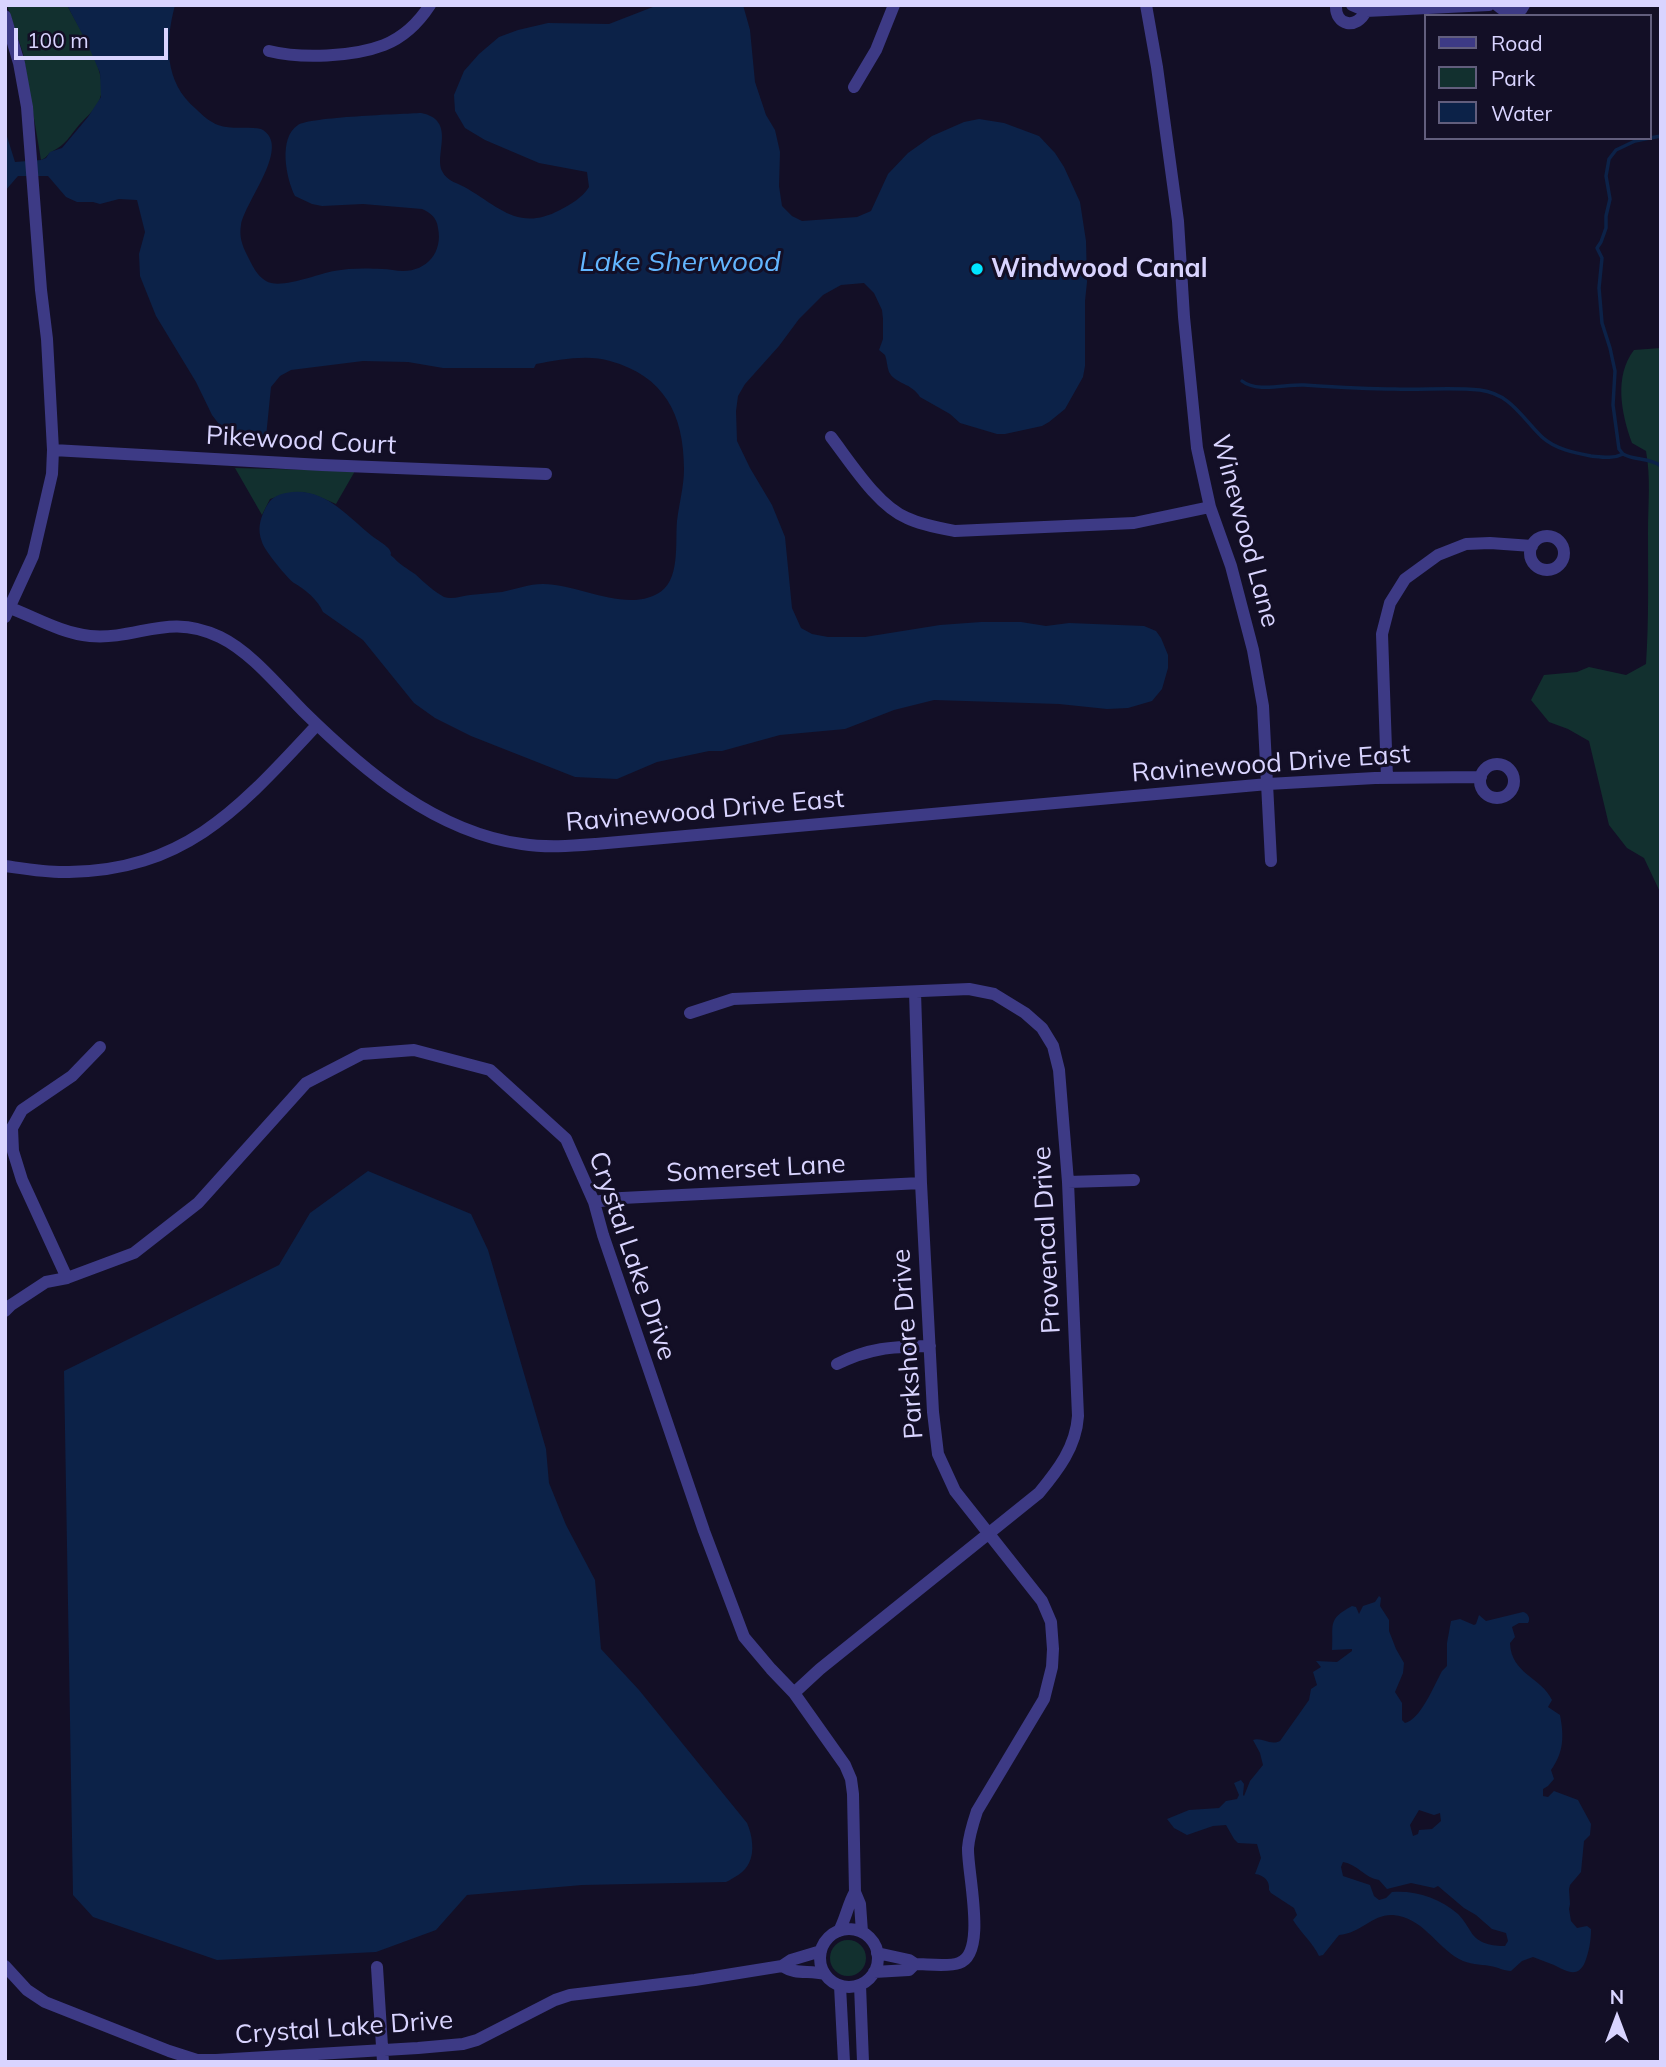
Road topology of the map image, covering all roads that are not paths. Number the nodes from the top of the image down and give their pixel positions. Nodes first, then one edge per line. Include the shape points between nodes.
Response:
1 (430, 5) edge
2 (894, 5) edge
3 (1146, 5) edge
4 (1336, 5) edge
5 (1352, 5) edge
6 (1489, 5) edge
7 (1497, 5) edge
8 (1524, 5) edge
9 (1366, 11) junction
10 (5, 16) edge
11 (269, 51) dead end
12 (855, 88) dead end
13 (831, 437) dead end
14 (53, 450) junction
15 (546, 474) dead end
16 (1210, 507) junction
17 (1532, 546) dead end
18 (7, 610) edge
19 (317, 725) junction
20 (1481, 777) dead end
21 (1387, 778) junction
22 (1268, 784) junction
23 (1271, 861) dead end
24 (5, 866) edge
25 (915, 992) junction
26 (690, 1013) dead end
27 (100, 1048) dead end
28 (1134, 1180) dead end
29 (1068, 1182) junction
30 (921, 1183) junction
31 (594, 1202) junction
32 (67, 1278) junction
33 (5, 1311) edge
34 (930, 1346) junction
35 (837, 1364) dead end
36 (988, 1534) junction
37 (794, 1693) junction
38 (855, 1892) junction
39 (839, 1931) junction
40 (862, 1932) junction
41 (821, 1951) junction
42 (877, 1953) junction
43 (915, 1964) junction
44 (5, 1966) edge
45 (782, 1966) junction
46 (377, 1967) dead end
47 (874, 1972) junction
48 (825, 1974) junction
49 (860, 1985) junction
50 (840, 1986) junction
51 (383, 2056) edge
52 (844, 2062) edge
53 (863, 2062) edge

1 - 11 street via 420,21 385,45 313,56
2 - 12 street
3 - 16 street, Winewood Lane via 1178,221 1197,448
4 - 9 street via 1335,12 1347,23 1363,19
5 - 9 street
6 - 9 street
7 - 8 street via 1509,13
10 - 14 street via 27,107
13 - 16 street via 885,503 905,518 947,530 1134,523
14 - 15 street, Pikewood Court
14 - 18 street via 33,556
16 - 22 street, Winewood Lane via 1253,650 1263,706
17 - 21 street via 1466,544 1438,555 1405,579 1390,603 1381,634
18 - 19 street, Ravinewood Drive East via 80,635 169,626 210,633 240,650
19 - 22 street, Ravinewood Drive East via 360,763 433,814 490,837 550,847
19 - 24 street via 230,813 175,848 96,870
20 - 21 street, Ravinewood Drive East
21 - 22 street, Ravinewood Drive East
22 - 23 street, Winewood Lane
25 - 26 street, Provencal Drive via 733,999
25 - 29 street, Provencal Drive via 969,989 994,994 1042,1028 1059,1070
25 - 30 street, Parkshore Drive
27 - 32 street via 72,1076 22,1110 12,1128 22,1180
28 - 29 street
29 - 36 street, Provencal Drive via 1077,1430 1060,1468 1039,1493
30 - 31 street, Somerset Lane
30 - 34 street, Parkshore Drive
31 - 32 street, Crystal Lake Drive via 566,1139 490,1070 414,1050 362,1054 306,1083 198,1203 134,1253
31 - 37 street, Crystal Lake Drive via 669,1431 744,1637
32 - 33 street, Crystal Lake Drive via 46,1282
34 - 35 street via 877,1349
34 - 36 street, Parkshore Drive via 938,1454 955,1490
36 - 37 street, Provencal Drive
36 - 43 street, Parkshore Drive via 1042,1601 1051,1622 1052,1667 1044,1699 971,1828 968,1850 975,1936 971,1954 959,1964
37 - 38 street, Crystal Lake Drive via 851,1779
38 - 39 street, Crystal Lake Drive
38 - 40 street, Crystal Lake Drive
39 - 40 street
39 - 41 street, Crystal Lake Drive
40 - 42 street, Crystal Lake Drive
41 - 45 street, Crystal Lake Drive
41 - 48 street
42 - 43 street, Parkshore Drive
42 - 47 street
43 - 47 street, Parkshore Drive via 909,1970
44 - 51 street, Crystal Lake Drive via 46,2003 197,2060
45 - 48 street, Crystal Lake Drive via 792,1972
45 - 51 street, Crystal Lake Drive via 570,1996 477,2040
46 - 51 street
47 - 49 street
48 - 50 street
49 - 50 street
49 - 53 street
50 - 52 street

